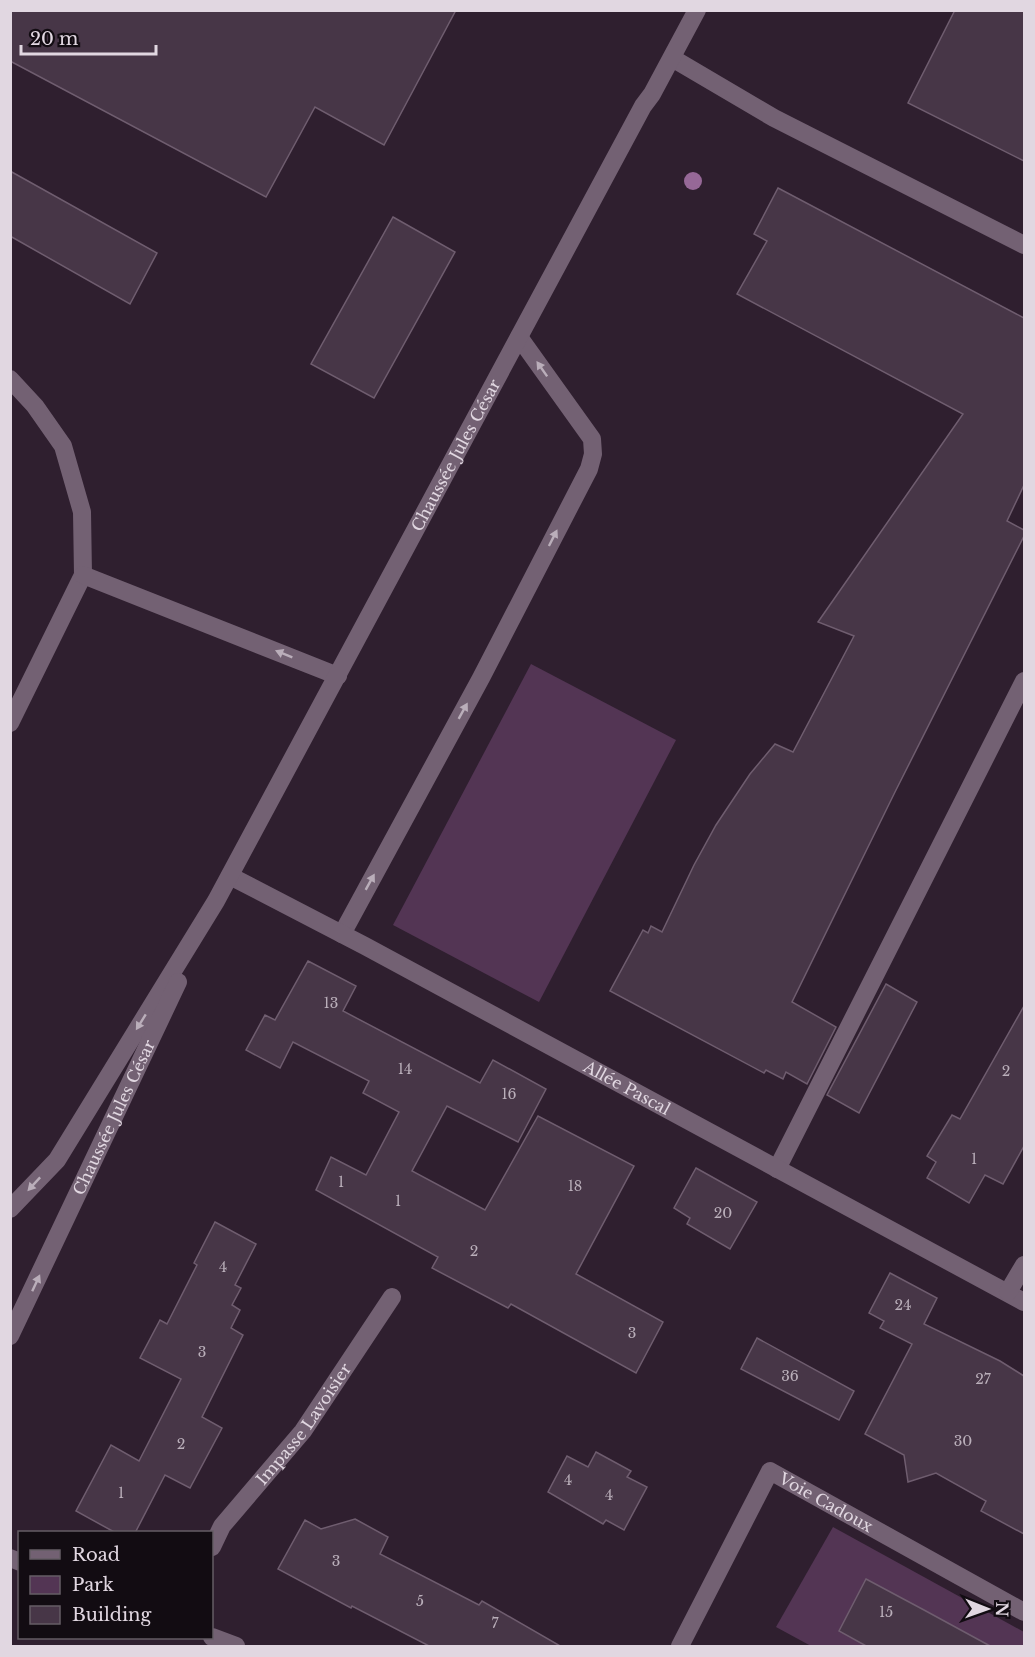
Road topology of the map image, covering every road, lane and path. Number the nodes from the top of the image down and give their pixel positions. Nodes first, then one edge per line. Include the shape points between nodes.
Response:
1 (697, 10) edge
2 (672, 58) junction
3 (1024, 245) edge
4 (519, 337) junction
5 (10, 380) edge
6 (83, 575) junction
7 (338, 676) junction
8 (1024, 681) edge
9 (10, 723) edge
10 (230, 876) junction
11 (216, 901) junction
12 (342, 934) junction
13 (777, 1169) junction
14 (10, 1209) edge
15 (1024, 1265) edge
16 (1008, 1292) junction
17 (392, 1297) dead end
18 (1024, 1302) edge
19 (10, 1336) edge
20 (213, 1545) edge
21 (1024, 1612) edge
22 (213, 1637) edge
23 (236, 1647) edge
24 (680, 1647) edge

1 - 2 street, Chaussée Jules César
2 - 3 street via 774,118
2 - 4 street, Chaussée Jules César
4 - 7 street, Chaussée Jules César
12 -> 4 street via 589,469 592,439
5 - 6 street via 63,446 82,512
7 -> 6 street
6 - 9 street
7 - 10 street, Chaussée Jules César
8 - 13 street
10 - 11 street, Chaussée Jules César
10 - 12 street, Allée Pascal
11 -> 14 street, Chaussée Jules César via 57,1160
19 -> 11 street, Chaussée Jules César
12 - 13 street, Allée Pascal
13 - 16 street, Allée Pascal
15 - 16 street
16 - 18 street, Allée Pascal
17 - 20 street, Impasse Lavoisier via 303,1431 222,1526
21 - 24 street, Voie Cadoux via 770,1471
22 - 23 street

